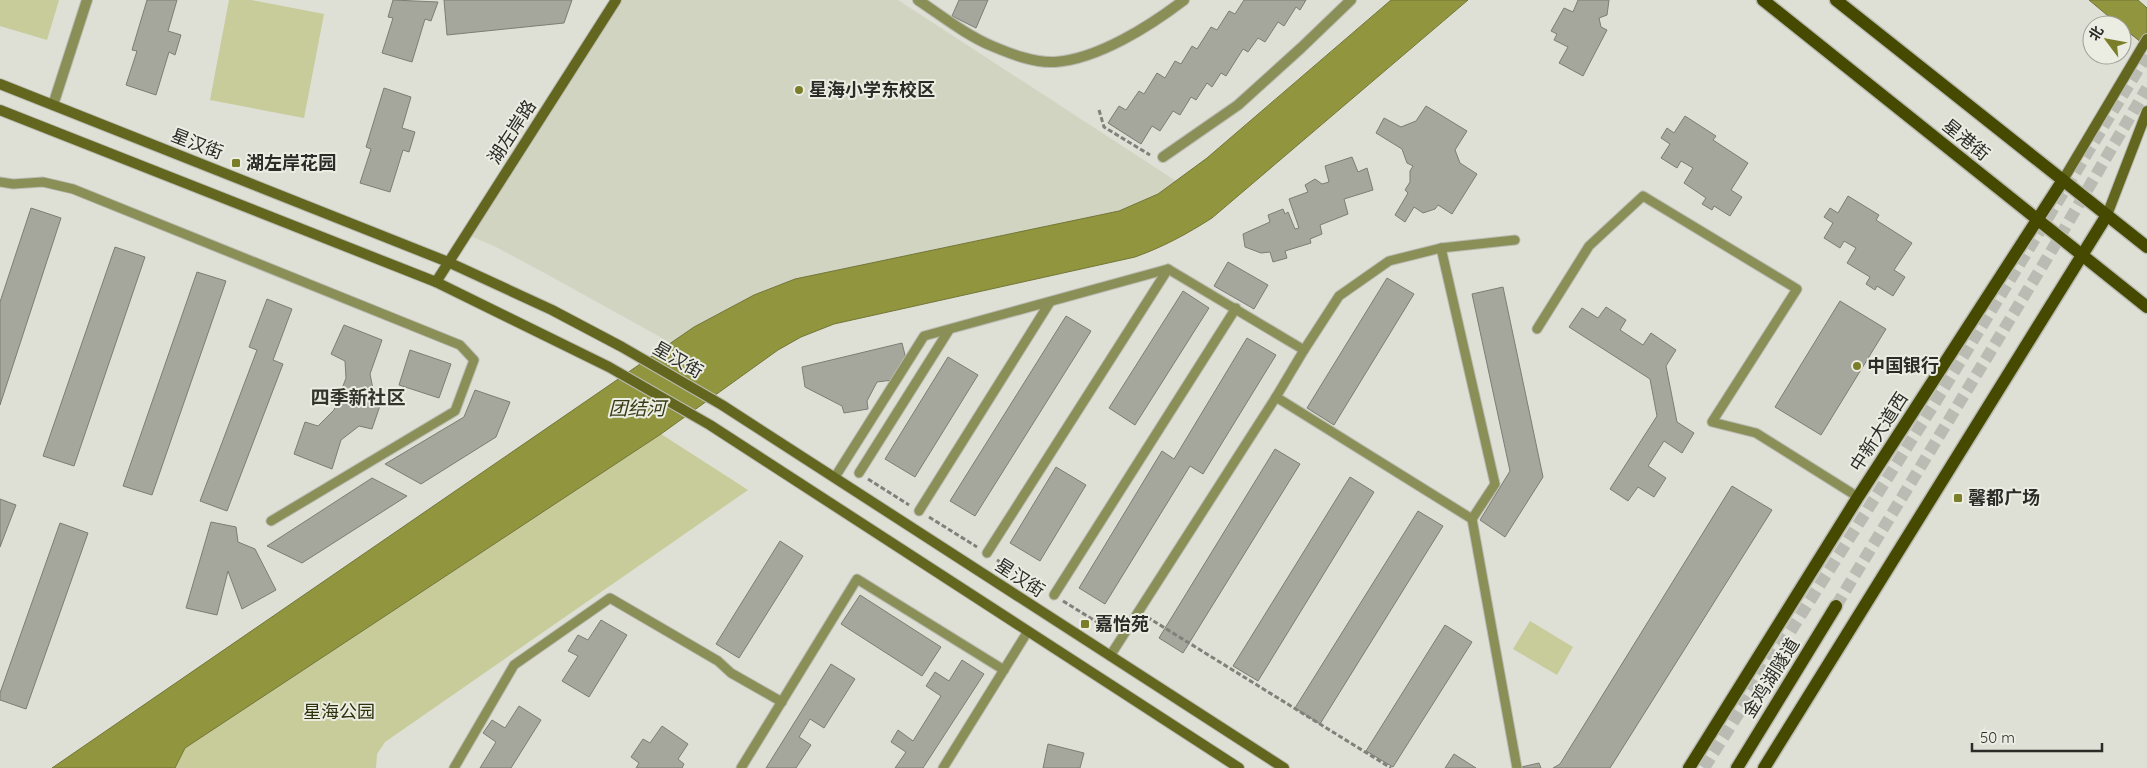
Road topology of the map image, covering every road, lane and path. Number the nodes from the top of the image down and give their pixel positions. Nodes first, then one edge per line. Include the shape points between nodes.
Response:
1 (87, 0) edge
2 (616, 0) edge
3 (918, 0) edge
4 (1184, 0) edge
5 (1350, 0) edge
6 (1763, 0) edge
7 (1836, 0) edge
8 (2147, 39) edge
9 (0, 84) edge
10 (53, 105) junction
11 (0, 110) edge
12 (1099, 110) dead end
13 (2147, 111) edge
14 (1163, 157) joint
15 (2063, 180) junction
16 (0, 182) edge
17 (2107, 215) junction
18 (2037, 219) junction
19 (1515, 240) dead end
20 (2147, 247) edge
21 (1441, 248) junction
22 (2082, 255) junction
23 (448, 262) junction
24 (1168, 269) junction
25 (436, 282) junction
26 (1050, 302) junction
27 (2147, 307) edge
28 (1236, 308) junction
29 (1537, 329) dead end
30 (949, 330) junction
31 (1304, 350) junction
32 (1276, 397) junction
33 (859, 473) dead end
34 (835, 477) junction
35 (1858, 497) junction
36 (918, 511) dead end
37 (1472, 519) junction
38 (271, 521) dead end
39 (986, 553) dead end
40 (1054, 595) dead end
41 (1836, 606) tunnel mouth
42 (1138, 612) junction
43 (1028, 631) junction
44 (1110, 656) junction
45 (1004, 670) junction
46 (782, 702) junction
47 (454, 768) edge
48 (741, 768) edge
49 (943, 768) edge
50 (1239, 768) edge
51 (1284, 768) edge
52 (1392, 768) edge
53 (1517, 768) edge
54 (1689, 768) edge
55 (1737, 768) edge
56 (1764, 768) edge

1 - 10 street
2 - 23 main road, 湖左岸路
3 - 4 street via 992,46 1039,61 1055,62 1117,43 1158,20
5 - 14 street via 1238,104
6 - 18 main road, 星港街
7 - 15 main road, 星港街
8 - 15 main road, 中新大道西
9 - 10 main road, 星汉街
10 - 23 main road, 星汉街
11 - 25 main road
12 - 14 path via 1104,127 1150,155
13 - 17 main road
15 - 17 main road, 星港街
15 - 18 main road, 中新大道西
16 - 38 lane via 43,182 74,189 460,345 474,360 454,411
17 - 20 main road, 星港街
17 - 22 main road
18 - 22 main road, 星港街
18 - 35 main road, 中新大道西
19 - 21 lane
21 - 31 lane via 1389,261 1339,296
21 - 37 lane via 1495,484
22 - 27 main road, 星港街
22 - 56 main road
23 - 25 main road, 湖左岸路
23 - 34 main road, 星汉街 via 622,347 722,404
24 - 26 lane
24 - 28 lane
24 - 39 lane
25 - 43 main road via 609,366 710,425
26 - 30 lane
26 - 36 lane
28 - 31 lane
28 - 40 lane
29 - 35 lane via 1589,246 1643,196 1797,289 1712,422 1756,434
30 - 33 lane
30 - 34 lane via 924,336
31 - 32 lane
32 - 37 lane
32 - 42 lane
34 - 44 main road, 星汉街
35 - 54 main road, 中新大道西
37 - 53 lane
41 - 55 main road, 金鸡湖隧道
42 - 44 lane
42 - 52 path
43 - 45 lane
43 - 50 main road
44 - 51 main road, 星汉街
45 - 46 lane via 857,579
45 - 49 lane
46 - 47 lane via 610,598 514,665
46 - 48 lane

